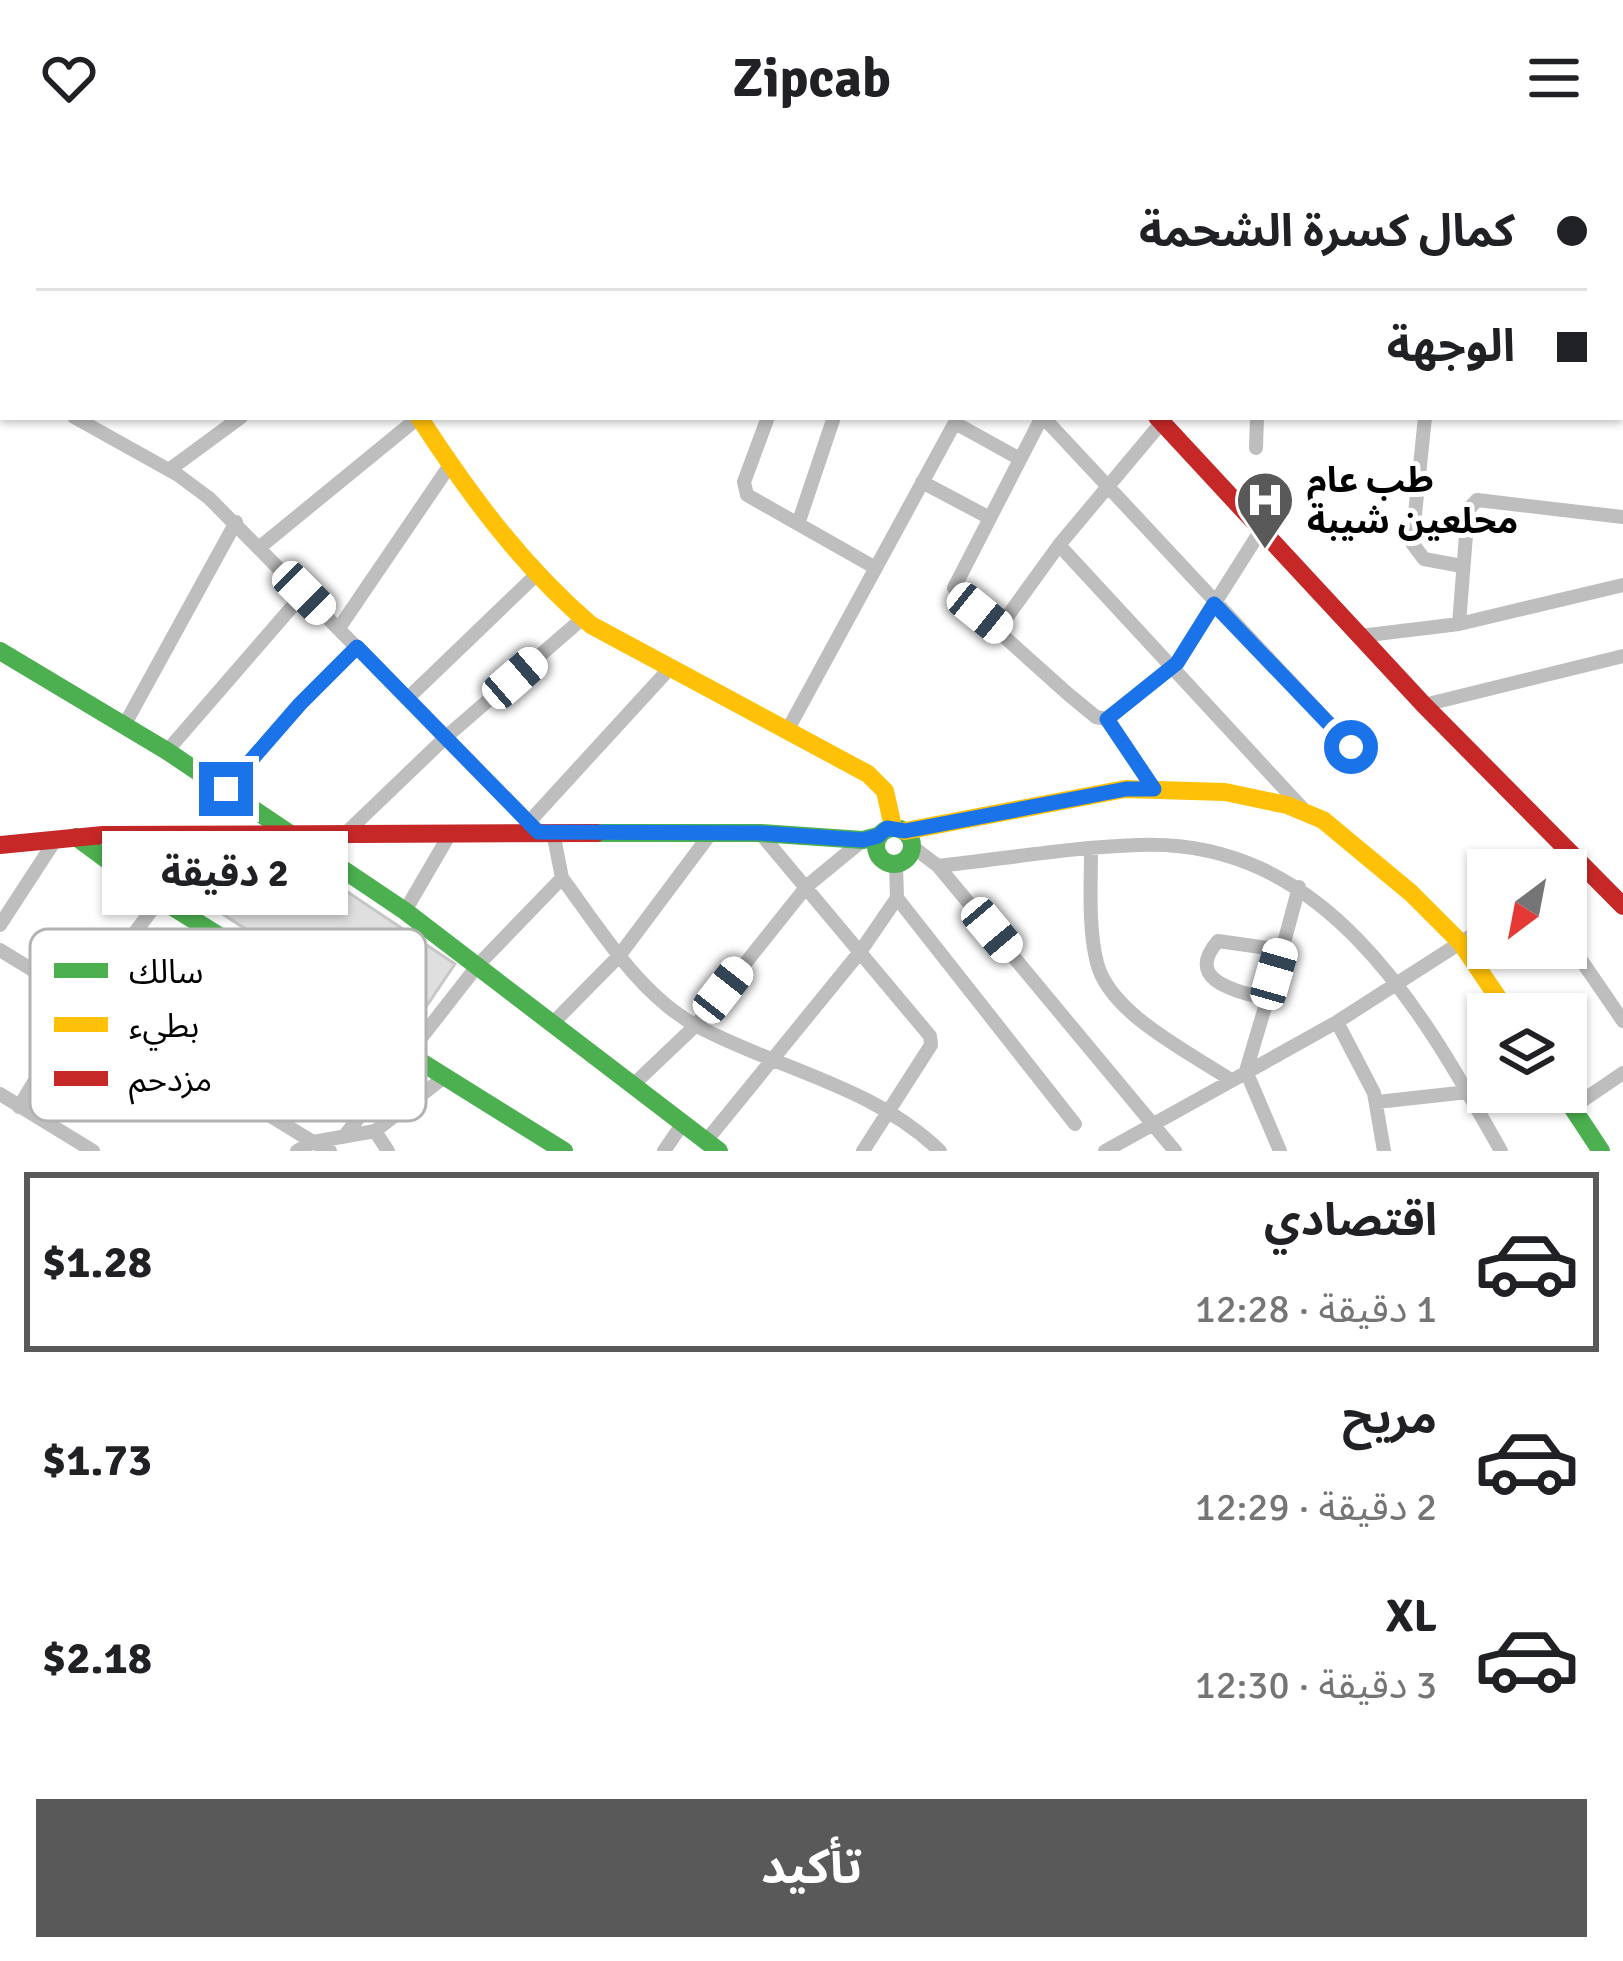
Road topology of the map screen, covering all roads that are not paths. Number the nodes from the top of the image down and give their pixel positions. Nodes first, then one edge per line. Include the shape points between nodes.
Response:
1 (84, 420) edge
2 (237, 420) edge
3 (415, 420) edge
4 (421, 420) edge
5 (766, 420) edge
6 (833, 420) edge
7 (957, 420) edge
8 (1041, 420) edge
9 (1046, 420) edge
10 (1158, 420) edge
11 (1160, 420) edge
12 (1257, 420) edge
13 (1425, 420) edge
14 (1256, 448) dead end
15 (1020, 459) junction
16 (449, 465) junction
17 (169, 470) junction
18 (922, 482) junction
19 (1107, 489) junction
20 (988, 517) junction
21 (1623, 518) edge
22 (236, 522) junction
23 (798, 524) junction
24 (1261, 530) junction
25 (1059, 545) junction
26 (260, 548) junction
27 (1462, 566) junction
28 (874, 568) junction
29 (537, 574) junction
30 (1623, 585) edge
31 (304, 593) junction
32 (1214, 604) junction
33 (583, 618) junction
34 (1459, 624) junction
35 (339, 628) junction
36 (999, 628) junction
37 (1360, 636) junction
38 (357, 647) junction
39 (0, 651) edge
40 (1623, 656) edge
41 (671, 667) junction
42 (1172, 667) junction
43 (408, 698) junction
44 (1424, 705) junction
45 (1107, 719) junction
46 (124, 724) junction
47 (787, 731) junction
48 (446, 737) junction
49 (167, 751) junction
50 (1369, 766) dead end
51 (226, 789) junction
52 (1154, 789) junction
53 (1306, 812) junction
54 (540, 828) junction
55 (282, 832) junction
56 (347, 832) junction
57 (452, 832) junction
58 (711, 832) junction
59 (760, 833) junction
60 (890, 836) junction
61 (66, 838) junction
62 (0, 845) edge
63 (1555, 849) edge
64 (1091, 850) junction
65 (896, 864) junction
66 (938, 866) junction
67 (562, 878) junction
68 (1587, 878) edge
69 (807, 886) junction
70 (1299, 887) junction
71 (160, 898) junction
72 (897, 898) junction
73 (1623, 906) edge
74 (404, 911) junction
75 (0, 926) edge
76 (137, 929) edge
77 (209, 929) edge
78 (1467, 939) edge
79 (1461, 943) junction
80 (0, 950) edge
81 (1282, 950) junction
82 (860, 952) junction
83 (619, 956) junction
84 (478, 965) junction
85 (30, 969) edge
86 (1587, 969) edge
87 (1397, 982) junction
88 (1495, 993) edge
89 (1267, 998) junction
90 (1623, 1021) edge
91 (554, 1022) junction
92 (1336, 1022) junction
93 (695, 1025) junction
94 (426, 1029) edge
95 (770, 1060) junction
96 (426, 1067) edge
97 (1246, 1071) junction
98 (1623, 1072) edge
99 (443, 1078) junction
100 (1231, 1080) junction
101 (634, 1084) junction
102 (30, 1089) edge
103 (1467, 1090) edge
104 (1587, 1090) edge
105 (426, 1091) edge
106 (1467, 1092) edge
107 (0, 1094) edge
108 (1377, 1102) junction
109 (19, 1107) junction
110 (888, 1108) junction
111 (1480, 1113) edge
112 (1576, 1113) edge
113 (30, 1114) edge
114 (43, 1121) edge
115 (278, 1121) edge
116 (356, 1121) edge
117 (388, 1121) edge
118 (683, 1123) junction
119 (1154, 1123) junction
120 (1075, 1124) dead end
121 (375, 1131) junction
122 (346, 1134) junction
123 (313, 1142) junction
124 (713, 1146) edge
125 (93, 1151) edge
126 (297, 1151) edge
127 (330, 1151) edge
128 (388, 1151) edge
129 (564, 1151) edge
130 (664, 1151) edge
131 (862, 1151) edge
132 (940, 1151) edge
133 (1106, 1151) edge
134 (1175, 1151) edge
135 (1280, 1151) edge
136 (1384, 1151) edge
137 (1396, 1151) edge
138 (1501, 1151) edge
139 (1601, 1151) edge

1 - 17 street
2 - 17 street
3 - 26 street
4 - 16 street
5 - 23 street via 744,482 748,495
6 - 23 street
7 - 15 street
7 - 18 street
8 - 15 street
9 - 19 street
10 - 19 street
11 - 24 street
12 - 14 street
13 - 27 street via 1412,543 1424,559
15 - 20 street
16 - 29 street
16 - 35 street
17 - 22 street
18 - 20 street
18 - 28 street
19 - 25 street
19 - 32 street
20 - 36 street via 954,588
21 - 27 street via 1477,500 1468,510
22 - 26 street
22 - 46 street
23 - 28 street
24 - 32 street
24 - 37 street
25 - 36 street
25 - 42 street
26 - 31 street
27 - 34 street
28 - 47 street
29 - 33 street
29 - 43 street
30 - 34 street
31 - 35 street
31 - 49 street
32 - 42 street
32 - 50 street
33 - 41 street
33 - 48 street
34 - 37 street
35 - 38 street
36 - 45 street via 1068,694
37 - 44 street
38 - 43 street
38 - 51 street
39 - 46 street
40 - 44 street
41 - 47 street
41 - 54 street
42 - 45 street
42 - 53 street
43 - 48 street
44 - 63 street
45 - 52 street
46 - 49 street
47 - 60 street via 877,781 891,805
48 - 54 street
48 - 56 street
49 - 51 street
51 - 55 street
52 - 53 street via 1226,792
52 - 60 street
53 - 79 street
54 - 57 street
54 - 58 street
54 - 67 street
55 - 56 street
55 - 61 street
55 - 74 street
56 - 57 street
57 - 74 street
58 - 59 street
58 - 83 street
59 - 60 street
59 - 69 street
60 - 65 street via 907,859
60 - 65 street via 877,853
60 - 66 street
60 - 69 street
61 - 62 street
61 - 71 street
61 - 75 street
64 - 66 street
64 - 70 street via 1141,844 1217,853
64 - 100 street via 1098,968 1114,995
65 - 72 street
66 - 119 street
67 - 83 street
67 - 84 street
68 - 73 street
69 - 82 street
69 - 93 street
70 - 81 street
70 - 87 street
71 - 76 street
71 - 77 street
72 - 82 street
72 - 120 street
74 - 84 street
78 - 79 street
79 - 87 street
79 - 88 street
80 - 85 street
81 - 89 street
81 - 89 street via 1218,940 1206,960 1214,980
82 - 95 street
82 - 110 street via 930,1036
83 - 91 street
83 - 93 street
84 - 91 street
84 - 94 street
86 - 90 street
87 - 92 street
87 - 103 street
89 - 97 street
91 - 101 street
92 - 97 street
92 - 108 street
93 - 95 street
93 - 101 street
95 - 110 street
95 - 124 street
96 - 99 street
97 - 100 street
97 - 135 street
98 - 104 street
99 - 105 street
99 - 129 street
100 - 119 street
101 - 118 street
102 - 109 street
106 - 108 street
107 - 109 street
108 - 136 street
109 - 113 street
110 - 131 street
110 - 132 street
111 - 138 street
112 - 139 street
114 - 125 street
115 - 123 street
116 - 122 street
117 - 121 street
118 - 124 street
118 - 130 street
119 - 133 street
119 - 134 street
121 - 122 street
121 - 128 street
122 - 123 street
123 - 126 street
123 - 127 street
136 - 137 street

